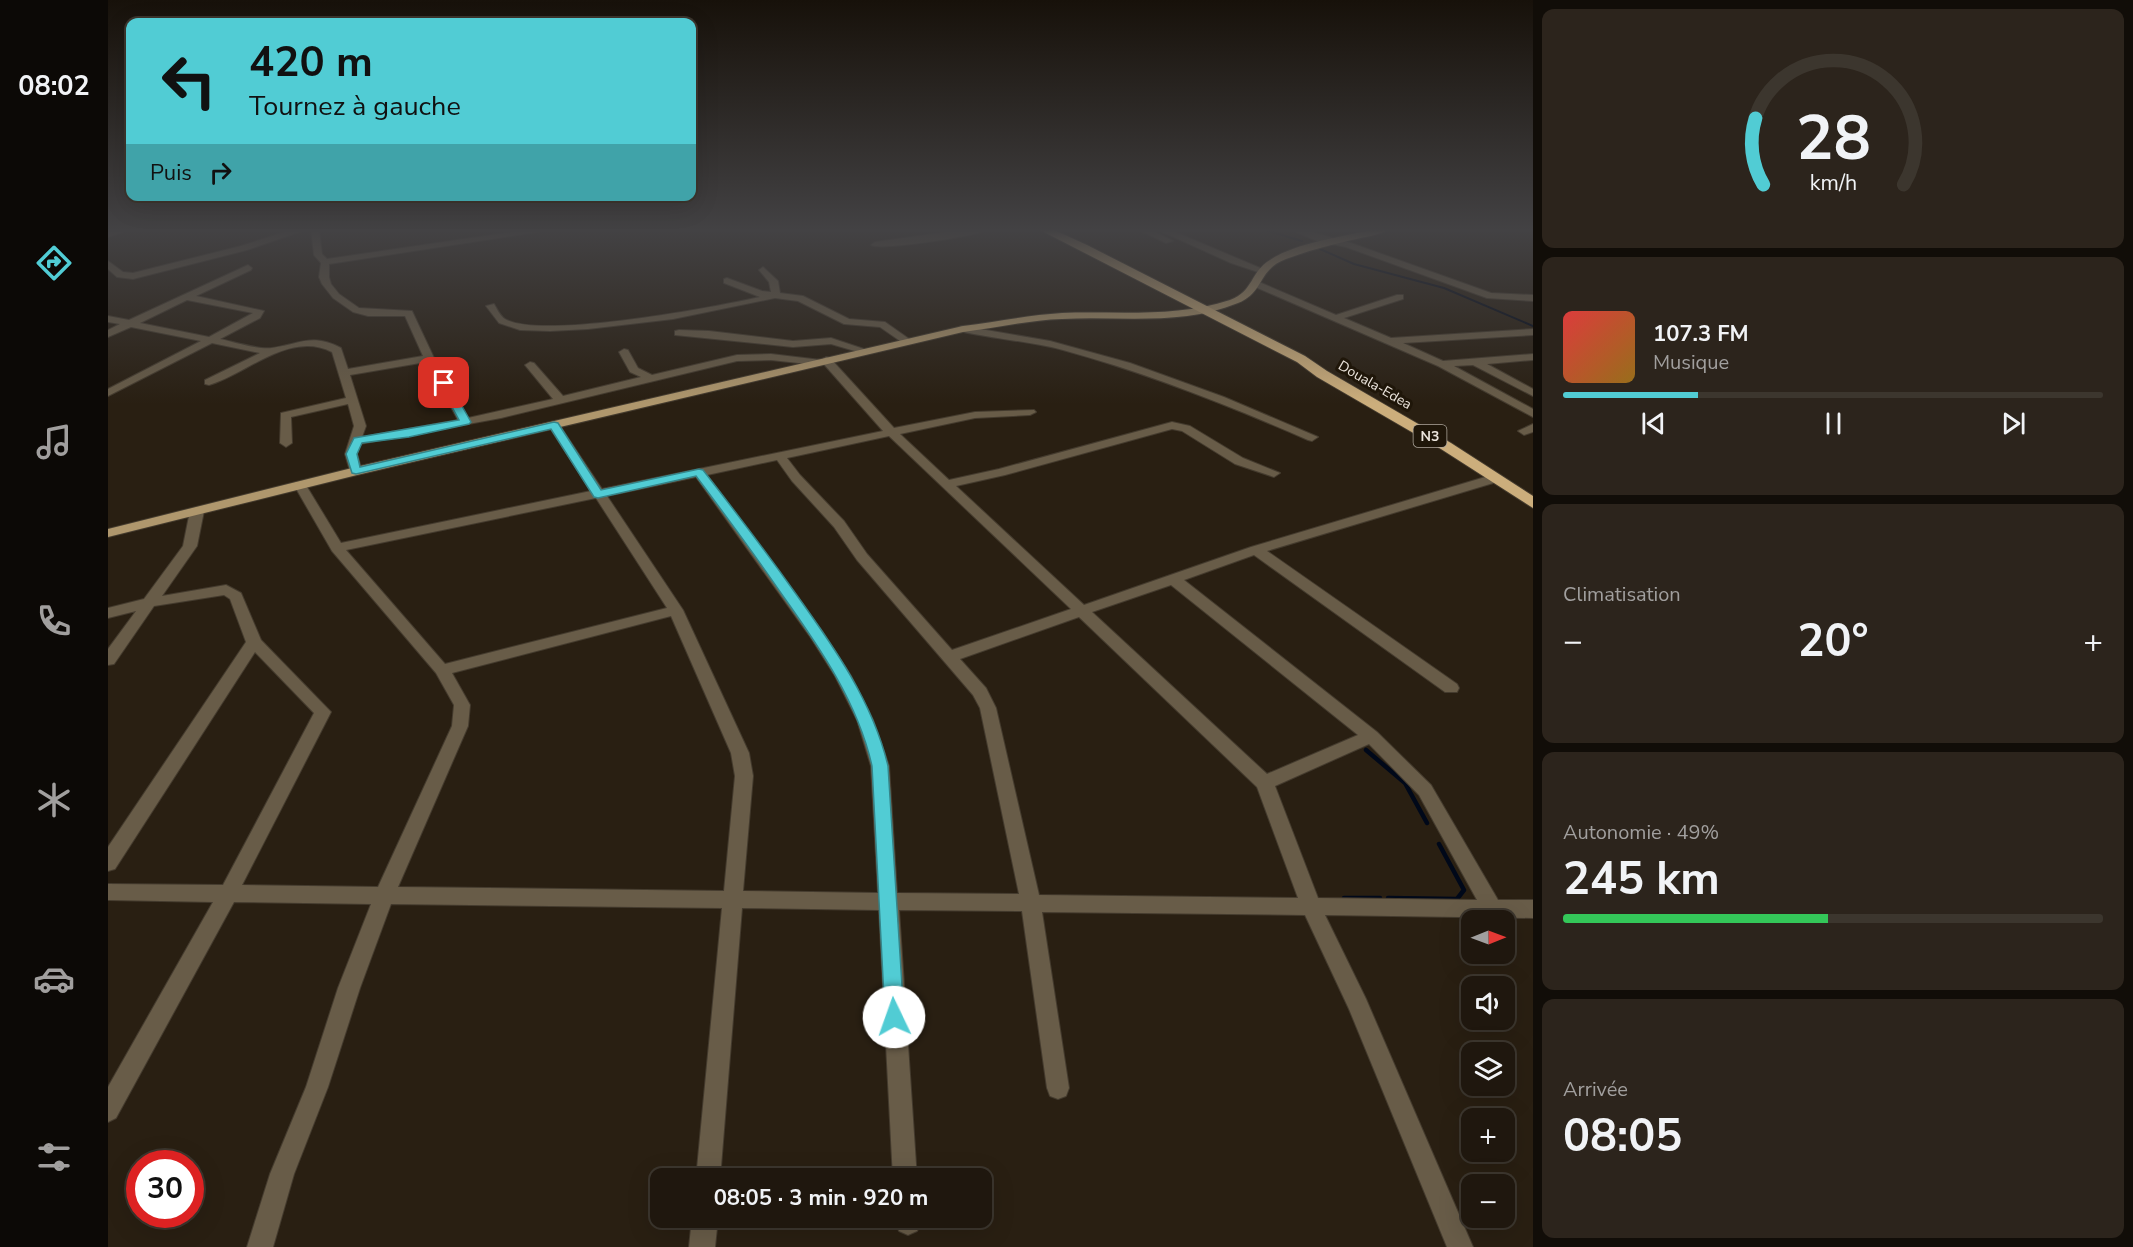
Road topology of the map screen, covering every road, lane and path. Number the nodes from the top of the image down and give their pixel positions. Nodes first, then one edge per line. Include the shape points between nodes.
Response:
1 (207, 287) edge
2 (329, 287) edge
3 (742, 287) edge
4 (777, 287) edge
5 (1151, 287) edge
6 (1241, 287) edge
7 (1254, 287) edge
8 (1264, 287) edge
9 (1465, 287) edge
10 (775, 295) junction
11 (186, 297) junction
12 (1400, 297) dead end
13 (1533, 298) edge
14 (491, 306) dead end
15 (1194, 309) junction
16 (1336, 318) junction
17 (108, 319) edge
18 (129, 324) junction
19 (963, 329) junction
20 (1533, 332) edge
21 (679, 333) dead end
22 (108, 334) edge
23 (213, 340) junction
24 (907, 341) junction
25 (1389, 342) junction
26 (865, 351) junction
27 (269, 352) junction
28 (624, 352) dead end
29 (1533, 357) edge
30 (429, 358) junction
31 (821, 361) junction
32 (1474, 361) junction
33 (1442, 364) junction
34 (530, 365) dead end
35 (343, 373) junction
36 (650, 378) junction
37 (209, 382) dead end
38 (108, 393) edge
39 (1533, 393) edge
40 (352, 400) junction
41 (560, 400) junction
42 (1030, 412) dead end
43 (1533, 414) edge
44 (465, 422) junction
45 (554, 425) junction
46 (892, 434) junction
47 (1312, 437) dead end
48 (358, 441) junction
49 (285, 443) dead end
50 (780, 456) junction
51 (356, 471) junction
52 (699, 472) junction
53 (1274, 473) dead end
54 (1496, 478) junction
55 (946, 484) junction
56 (300, 485) junction
57 (598, 494) junction
58 (1533, 503) edge
59 (197, 511) junction
60 (108, 533) edge
61 (338, 548) junction
62 (1256, 550) junction
63 (1173, 579) junction
64 (151, 602) junction
65 (676, 610) junction
66 (1081, 611) junction
67 (108, 613) edge
68 (254, 642) junction
69 (949, 657) junction
70 (108, 660) edge
71 (442, 670) junction
72 (1451, 688) dead end
73 (1371, 736) junction
74 (1265, 783) junction
75 (108, 863) edge
76 (108, 892) edge
77 (228, 894) junction
78 (384, 897) junction
79 (733, 900) junction
80 (887, 901) junction
81 (1031, 903) junction
82 (1311, 906) junction
83 (1493, 909) junction
84 (1533, 909) edge
85 (1058, 1088) dead end
86 (108, 1110) edge
87 (709, 1168) edge
88 (904, 1168) edge
89 (704, 1228) edge
90 (260, 1247) edge
91 (702, 1247) edge
92 (1460, 1247) edge

1 - 11 street
2 - 30 street via 356,310 409,313
3 - 10 street
4 - 10 street
5 - 15 highway, Douala-Edea / N3
6 - 15 main road
7 - 15 main road via 1244,298
8 - 16 street
9 - 13 street via 1490,296
10 - 14 street via 706,311 591,327 503,322
10 - 24 street via 800,298 847,322 882,324
11 - 18 street
11 - 23 street via 259,311 257,316
12 - 16 street
15 - 19 main road via 1141,316 1061,316
15 - 54 highway, Douala-Edea / N3 via 1291,362 1322,374
16 - 25 street
17 - 18 street
18 - 22 street
18 - 23 street
19 - 24 main road
19 - 47 street via 1062,347 1163,378
20 - 25 street
21 - 26 street via 793,344 831,341
23 - 27 street
23 - 38 street
24 - 26 main road
25 - 33 street
26 - 31 main road
27 - 35 street via 308,342 330,344 337,350
27 - 37 street
28 - 36 street via 634,370
29 - 32 street
30 - 35 street
30 - 44 street
31 - 36 street via 755,356
31 - 45 main road
31 - 46 street
32 - 33 street
32 - 39 street
33 - 43 street
34 - 41 street
35 - 40 street
36 - 41 street
40 - 48 street via 360,426
40 - 49 street via 285,415
41 - 44 street
42 - 46 street via 975,415
44 - 48 street
45 - 51 main road
45 - 57 street
46 - 50 street
46 - 55 street
48 - 51 street via 351,454
50 - 52 street
50 - 69 street
51 - 56 main road
52 - 57 street
52 - 80 street via 813,628 857,700 880,766
53 - 55 street via 1239,461 1185,428 1172,425
54 - 58 highway, Douala-Edea / N3
54 - 62 street
55 - 66 street
56 - 59 main road
56 - 61 street
57 - 61 street
57 - 65 street
59 - 60 main road
59 - 64 street via 190,546
61 - 71 street
62 - 63 street
62 - 72 street
63 - 66 street
63 - 73 street
64 - 67 street
64 - 68 street via 232,592
64 - 70 street
65 - 71 street
65 - 79 street via 740,753 744,776
66 - 69 street
66 - 74 street
68 - 75 street
68 - 77 street via 323,712
69 - 81 street via 980,692 988,708
71 - 78 street via 463,713
73 - 74 street
73 - 83 street via 1425,790
74 - 82 street
76 - 77 street
77 - 78 street
77 - 86 street
78 - 79 street
78 - 90 street via 282,1174
79 - 80 street
79 - 87 street
80 - 81 street
80 - 88 street
81 - 82 street
81 - 85 street
82 - 83 street
82 - 92 street via 1358,1006
83 - 84 street
89 - 91 street

